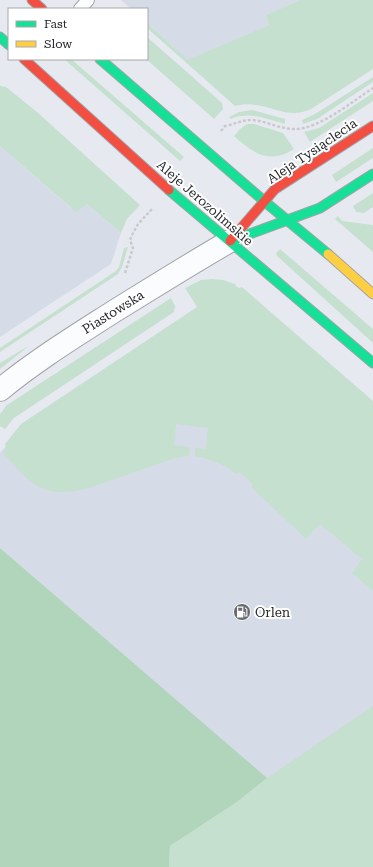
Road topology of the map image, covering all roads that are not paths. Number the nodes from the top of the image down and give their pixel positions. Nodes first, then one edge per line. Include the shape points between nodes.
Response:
1 (32, 0) edge
2 (88, 0) edge
3 (41, 8) edge
4 (81, 8) edge
5 (0, 37) edge
6 (8, 44) edge
7 (25, 60) edge
8 (101, 60) edge
9 (373, 126) edge
10 (373, 174) edge
11 (264, 201) junction
12 (287, 221) junction
13 (230, 241) junction
14 (373, 294) edge
15 (373, 363) edge
16 (0, 390) edge

1 - 3 main road
2 - 4 lane
5 - 6 main road
7 - 13 main road, Aleje Jerozolimskie via 169,190
8 - 11 main road
9 - 11 main road, Aleja Tysiąclecia via 275,189
10 - 12 main road via 320,208
11 - 12 main road
11 - 13 main road, Aleja Tysiąclecia
12 - 13 main road
12 - 14 main road
13 - 15 main road, Aleje Jerozolimskie
13 - 16 street, Piastowska via 180,269 72,338

